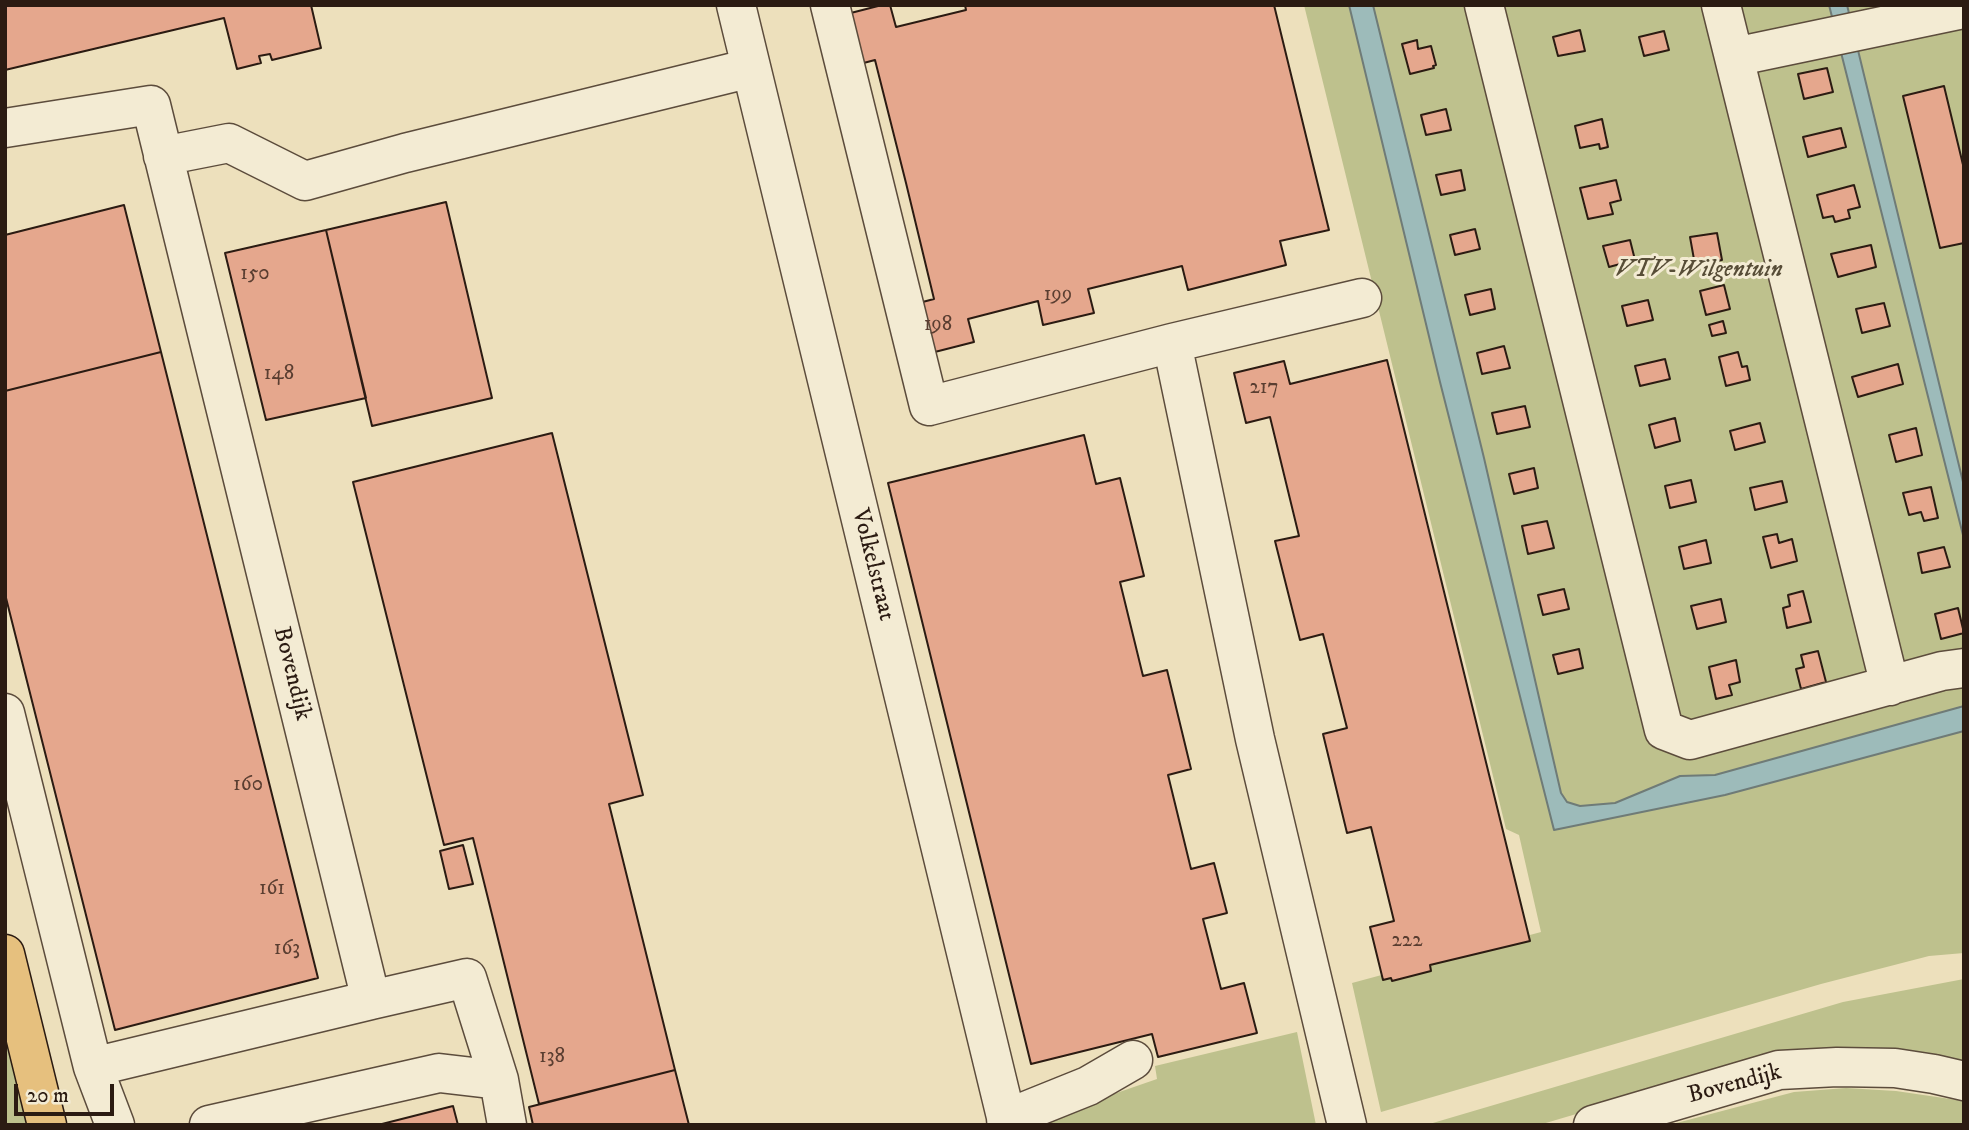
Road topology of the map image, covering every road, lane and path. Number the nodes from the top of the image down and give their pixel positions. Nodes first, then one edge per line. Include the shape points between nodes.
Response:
1 (736, 5) edge
2 (830, 5) edge
3 (1484, 5) edge
4 (1721, 5) edge
5 (1960, 15) edge
6 (1734, 57) junction
7 (751, 68) junction
8 (5, 128) edge
9 (163, 156) junction
10 (1362, 298) dead end
11 (1172, 343) junction
12 (1964, 668) edge
13 (1890, 685) junction
14 (5, 713) edge
15 (5, 954) edge
16 (371, 1000) junction
17 (1133, 1060) dead end
18 (93, 1067) junction
19 (499, 1080) junction
20 (1964, 1081) edge
21 (1007, 1122) edge
22 (47, 1125) edge
23 (115, 1125) edge
24 (209, 1125) edge
25 (507, 1125) edge
26 (1347, 1125) edge
27 (1593, 1125) edge

1 - 7 street, Volkelstraat
2 - 11 street via 929,406
3 - 13 street via 1664,730 1690,740
4 - 6 street
5 - 6 street
6 - 13 street
7 - 9 street via 305,181 229,143
7 - 21 street, Volkelstraat
8 - 9 street, Bovendijk via 150,106
9 - 16 street, Bovendijk
10 - 11 street
11 - 26 street via 1255,739
12 - 13 street
14 - 18 street
15 - 22 main road
16 - 18 street
16 - 19 street via 467,978
17 - 21 street
18 - 23 street
19 - 24 street via 439,1073
19 - 25 street
20 - 27 street, Bovendijk via 1895,1068 1779,1070

